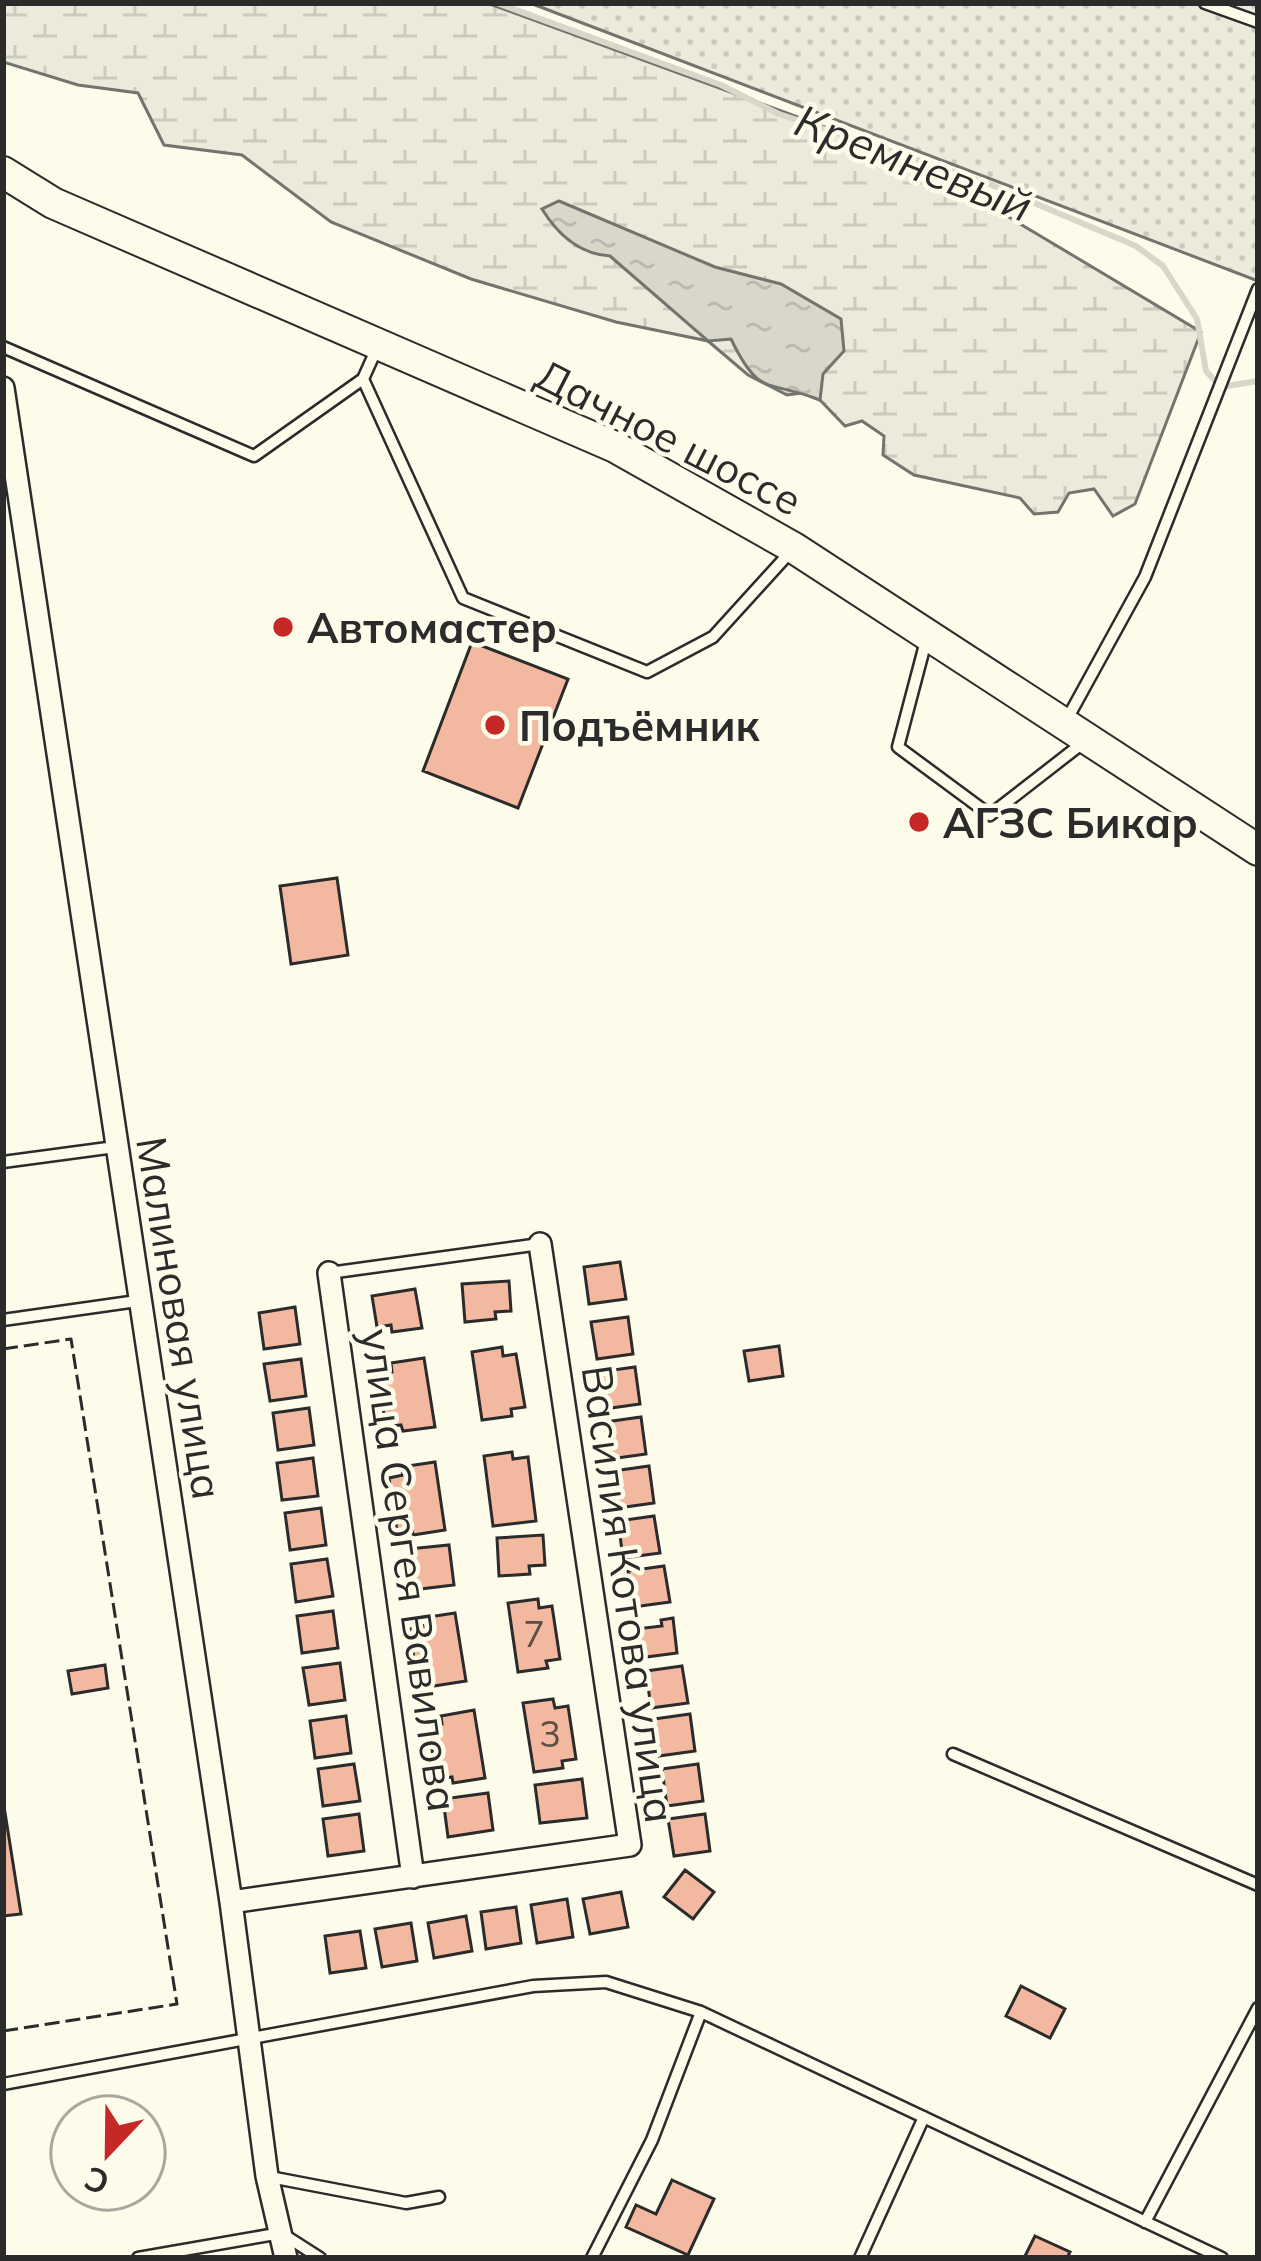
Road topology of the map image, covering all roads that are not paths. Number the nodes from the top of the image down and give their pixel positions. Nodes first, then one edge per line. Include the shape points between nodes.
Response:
1 (1205, 3) edge
2 (1258, 22) edge
3 (3, 172) edge
4 (1258, 290) edge
5 (378, 345) junction
6 (3, 347) edge
7 (363, 379) junction
8 (3, 388) edge
9 (794, 548) junction
10 (928, 634) junction
11 (1076, 731) junction
12 (1258, 850) edge
13 (115, 1147) junction
14 (3, 1162) edge
15 (540, 1244) joint
16 (328, 1273) joint
17 (137, 1301) junction
18 (3, 1320) edge
19 (953, 1754) dead end
20 (413, 1877) junction
21 (1258, 1885) edge
22 (231, 1902) junction
23 (1258, 2008) edge
24 (701, 2012) junction
25 (249, 2039) junction
26 (3, 2084) edge
27 (924, 2117) junction
28 (267, 2176) junction
29 (439, 2197) dead end
30 (1145, 2222) junction
31 (281, 2233) junction
32 (138, 2258) edge
33 (286, 2258) edge
34 (320, 2258) edge
35 (592, 2258) edge
36 (860, 2258) edge
37 (1222, 2258) edge

1 - 2 lane
3 - 5 main road, Дачное шоссе via 53,203
4 - 11 lane
5 - 7 lane
5 - 9 main road, Дачное шоссе via 615,447
6 - 7 lane via 254,456
7 - 9 lane via 463,598 647,672 712,637
8 - 13 street, Малиновая улица
9 - 10 main road, Дачное шоссе
10 - 11 main road, Дачное шоссе
10 - 11 lane via 898,747 990,815
11 - 12 main road, Дачное шоссе
13 - 14 lane
13 - 17 street, Малиновая улица
15 - 16 lane
15 - 20 street, Василия Котова улица via 630,1845
16 - 20 street, улица Сергея Вавилова
17 - 18 lane
17 - 22 street, Малиновая улица
19 - 21 lane
20 - 22 street, Василия Котова улица
22 - 25 street, Малиновая улица
23 - 30 lane
24 - 25 lane via 606,1982 533,1986
24 - 27 lane
24 - 35 lane via 652,2140
25 - 26 lane
25 - 28 street, Малиновая улица
27 - 30 lane
27 - 36 lane
28 - 29 lane via 406,2203
28 - 31 street, Малиновая улица
30 - 37 lane
31 - 32 lane
31 - 33 street, Малиновая улица
31 - 34 lane

